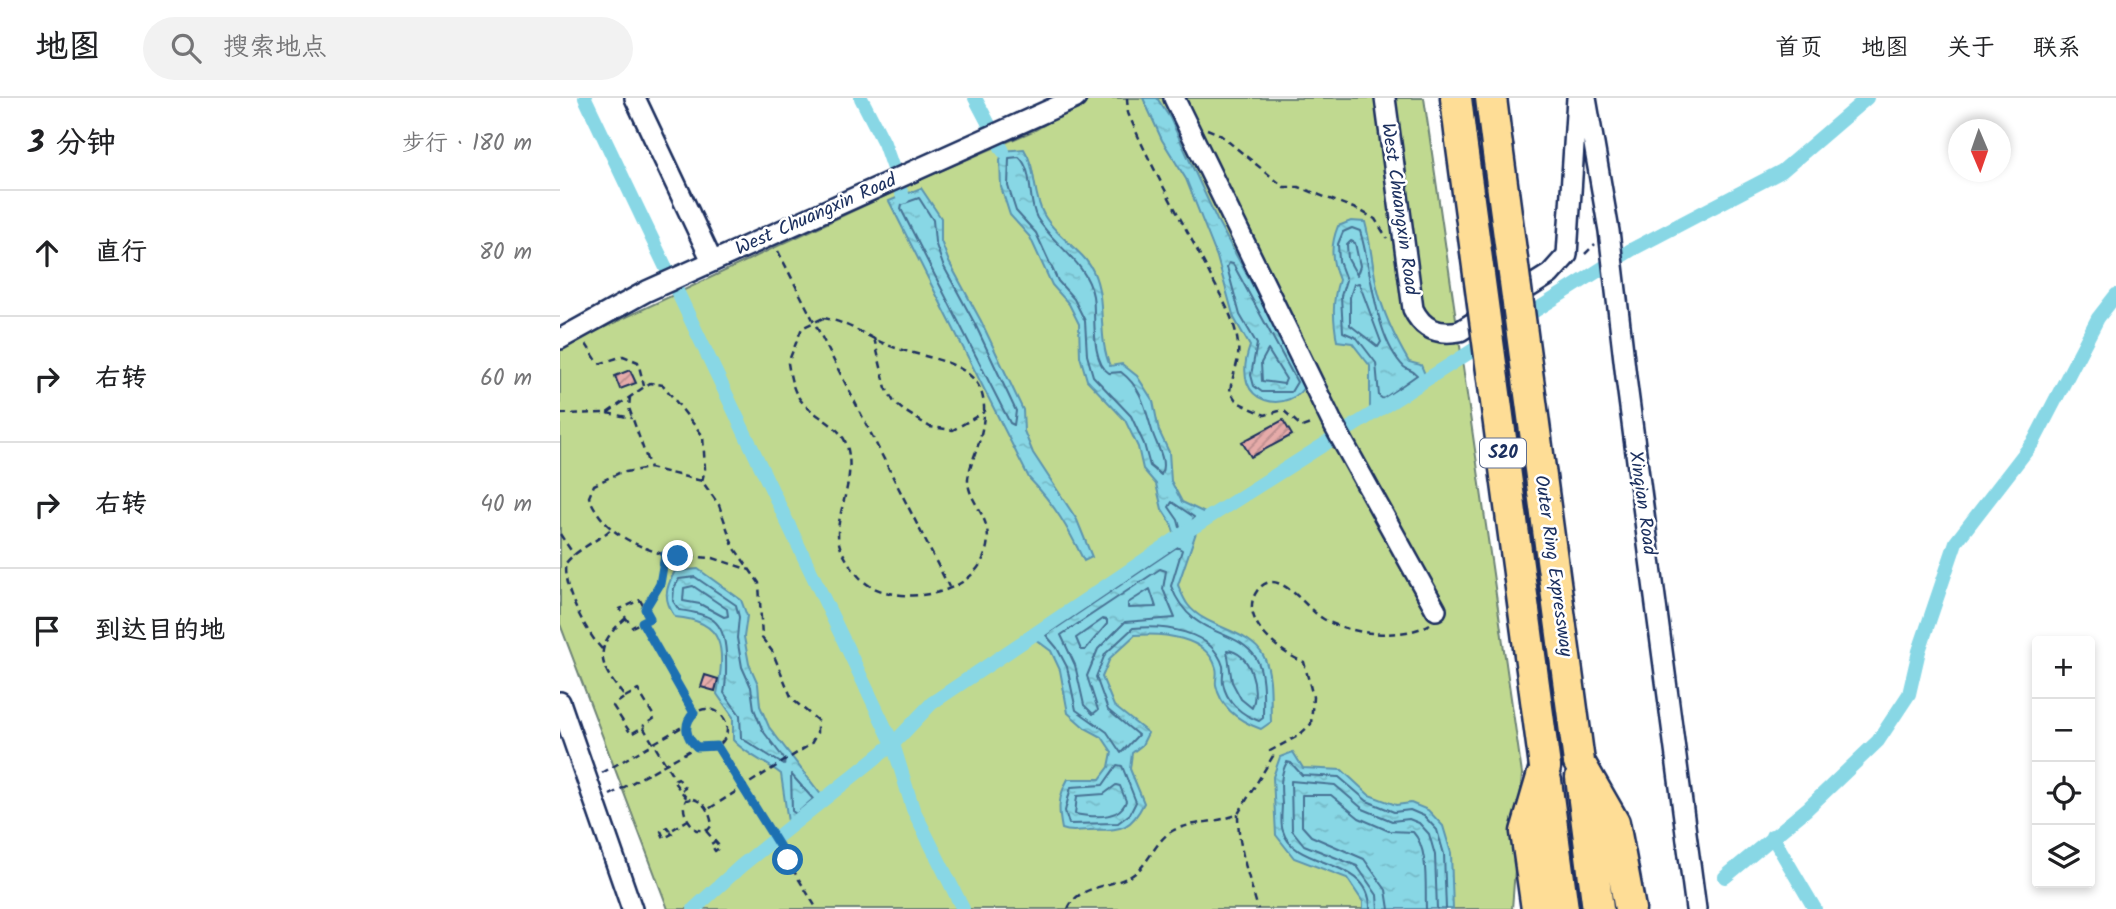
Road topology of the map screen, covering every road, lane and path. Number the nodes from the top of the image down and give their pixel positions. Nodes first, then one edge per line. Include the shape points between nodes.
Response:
1 (635, 98) edge
2 (1076, 98) edge
3 (1127, 98) edge
4 (1174, 98) edge
5 (1384, 98) edge
6 (1456, 98) edge
7 (1491, 98) edge
8 (1577, 98) edge
9 (1586, 98) edge
10 (1187, 125) junction
11 (770, 235) junction
12 (1392, 246) dead end
13 (712, 261) junction
14 (812, 321) junction
15 (874, 337) junction
16 (582, 338) dead end
17 (560, 339) edge
18 (644, 386) junction
19 (630, 397) junction
20 (984, 412) junction
21 (607, 413) junction
22 (560, 414) edge
23 (1329, 417) junction
24 (632, 418) junction
25 (650, 468) junction
26 (702, 481) junction
27 (610, 530) junction
28 (560, 534) edge
29 (574, 555) junction
30 (665, 555) junction
31 (751, 570) junction
32 (949, 587) junction
33 (645, 609) junction
34 (1436, 610) joint
35 (626, 618) junction
36 (642, 622) junction
37 (602, 649) junction
38 (625, 697) junction
39 (560, 702) edge
40 (694, 713) junction
41 (687, 724) junction
42 (643, 727) junction
43 (652, 744) junction
44 (717, 746) junction
45 (697, 747) junction
46 (1579, 762) junction
47 (667, 764) junction
48 (1545, 767) junction
49 (587, 781) junction
50 (743, 788) junction
51 (688, 800) junction
52 (595, 803) junction
53 (707, 810) junction
54 (1238, 814) junction
55 (688, 820) junction
56 (670, 831) dead end
57 (706, 831) junction
58 (714, 842) dead end
59 (632, 909) edge
60 (817, 909) edge
61 (1068, 909) edge
62 (1258, 909) edge
63 (1537, 909) edge
64 (1563, 909) edge
65 (1598, 909) edge
66 (1630, 909) edge
67 (1696, 909) edge

1 - 13 street
2 - 11 street, West Chuangxin Road
3 - 23 path via 1139,138 1233,328 1238,371 1230,391 1237,402 1252,410 1265,415 1283,410 1302,427
4 - 10 street
5 - 8 street, West Chuangxin Road via 1413,309 1426,327 1448,333 1460,331 1550,274 1567,255
6 - 48 highway, Outer Ring Expressway / S20, bridge
7 - 46 highway, Outer Ring Expressway / S20, bridge
9 - 67 street, Xinqian Road via 1617,289
10 - 12 path via 1219,134 1284,187 1300,187 1375,219
10 - 23 street
11 - 13 street, West Chuangxin Road
11 - 14 path
13 - 17 street, West Chuangxin Road
14 - 15 path via 839,320
14 - 32 path
14 - 32 path via 796,338 788,363 800,400 843,435 850,458 849,486 836,536 842,551 858,576 882,591 922,596
15 - 20 path via 967,371
15 - 20 path via 886,388 903,410 930,427 953,430
16 - 18 path via 599,364 623,356 638,362
18 - 19 path
18 - 26 path via 663,385 703,436
19 - 21 path
19 - 24 path
20 - 32 path via 968,484 982,510 989,540 981,565
21 - 22 path
21 - 24 path
23 - 34 street
24 - 25 path
25 - 26 path
25 - 27 path via 619,473 594,485 589,498
26 - 31 path via 719,505 733,546
27 - 29 path
27 - 30 path
28 - 29 path
29 - 37 path via 565,565 564,590
30 - 31 path via 713,558
30 - 33 path via 660,584
31 - 50 path via 759,583 762,638 792,699 817,720 817,733 803,750
33 - 35 path via 640,600 620,609
33 - 36 path via 650,618
34 - 54 path via 1435,619 1417,632 1387,636 1324,620 1291,589 1273,583 1261,586 1252,598 1252,613 1273,641 1304,662 1311,683 1312,712 1306,730 1270,751 1273,756
35 - 36 path via 632,627
35 - 37 path via 605,639
36 - 40 path
37 - 38 path via 606,670
38 - 42 path via 613,706 631,734
38 - 42 path via 638,690 655,718
39 - 49 street
40 - 41 path
40 - 44 path via 713,709 723,717 727,730
41 - 43 path
41 - 45 path via 688,737
42 - 43 path
43 - 47 path
43 - 49 path
44 - 45 path
44 - 50 path
45 - 47 path
46 - 65 highway, Outer Ring Expressway / S20
46 - 66 highway via 1614,822
47 - 51 path
47 - 52 path
48 - 63 highway via 1527,832
48 - 64 highway, Outer Ring Expressway / S20
49 - 52 street
50 - 53 path
50 - 60 path
51 - 53 path via 699,800
51 - 55 path via 683,806
52 - 59 street
53 - 57 path via 712,825
54 - 61 path via 1174,831 1130,876 1083,892 1071,900
54 - 62 path via 1248,885
55 - 56 path
55 - 57 path via 696,830
57 - 58 path

